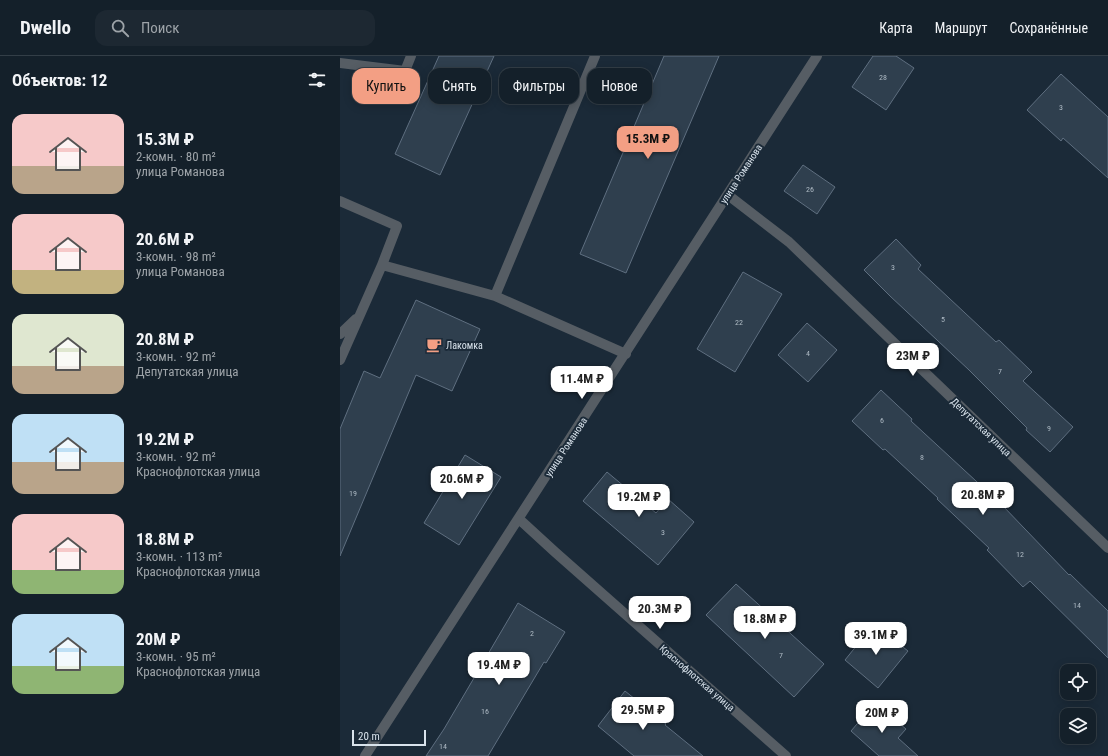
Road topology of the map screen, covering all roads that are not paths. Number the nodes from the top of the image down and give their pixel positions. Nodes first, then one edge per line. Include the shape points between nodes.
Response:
1 (411, 56) edge
2 (595, 56) edge
3 (817, 56) edge
4 (340, 63) edge
5 (728, 195) junction
6 (340, 200) edge
7 (382, 265) junction
8 (495, 296) junction
9 (359, 317) junction
10 (340, 327) edge
11 (340, 334) edge
12 (626, 354) junction
13 (340, 360) edge
14 (519, 519) junction
15 (1108, 548) edge
16 (365, 756) edge
17 (786, 756) edge

1 - 4 street via 405,71
2 - 8 street
3 - 5 street, улица Романова
5 - 12 street, улица Романова
5 - 15 street, Депутатская улица via 789,242
6 - 7 street via 398,226
7 - 8 street
7 - 9 street
8 - 12 street
9 - 10 street
9 - 11 street
9 - 13 street
12 - 14 street, улица Романова
14 - 16 street, улица Романова
14 - 17 street, Краснофлотская улица

